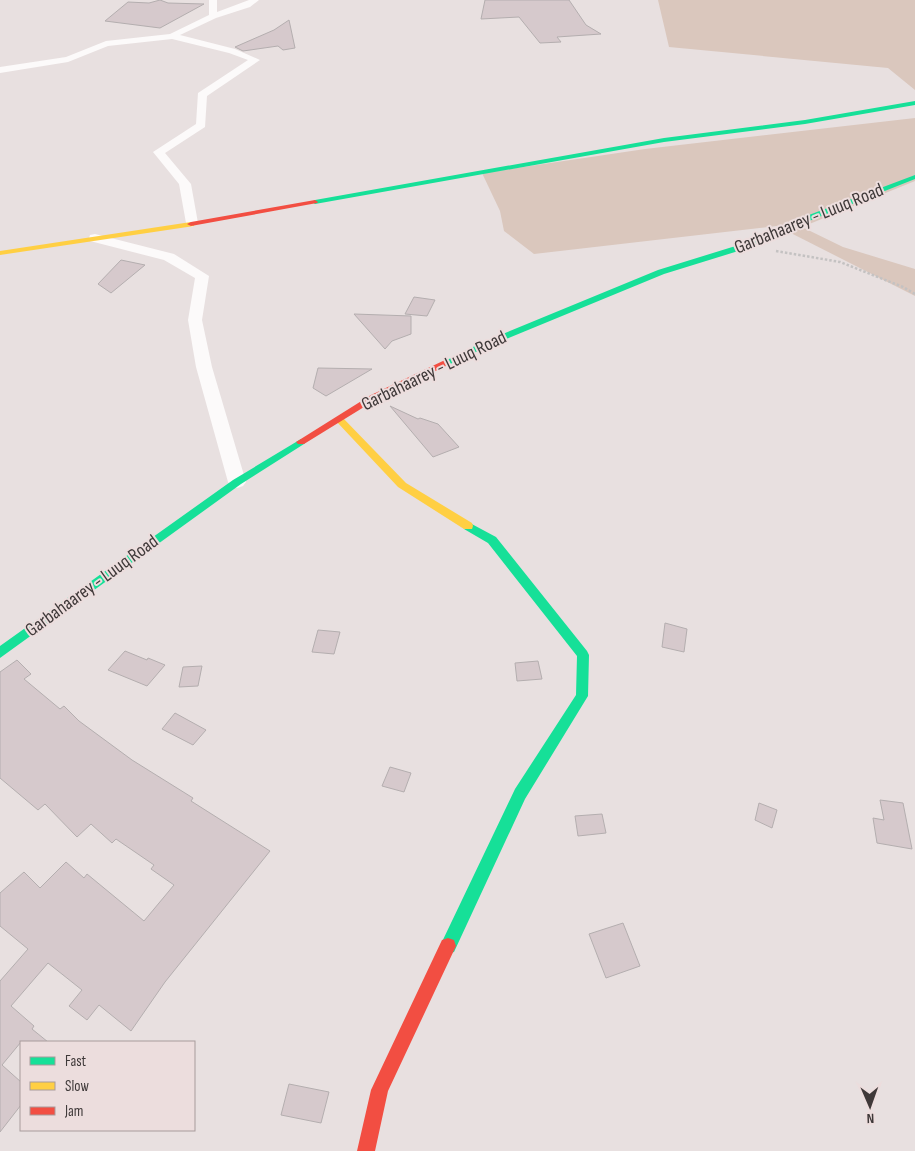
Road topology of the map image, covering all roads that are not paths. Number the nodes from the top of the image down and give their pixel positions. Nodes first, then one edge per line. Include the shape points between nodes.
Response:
1 (213, 0) edge
2 (255, 0) edge
3 (214, 16) junction
4 (172, 36) junction
5 (0, 70) edge
6 (915, 103) edge
7 (915, 177) edge
8 (192, 223) junction
9 (95, 238) junction
10 (0, 253) edge
11 (339, 419) junction
12 (237, 482) junction
13 (0, 653) edge
14 (366, 1151) edge

1 - 3 street
2 - 3 street
3 - 4 street
4 - 5 street via 106,44 68,59
4 - 8 street via 255,60 202,95 201,125 159,152 185,184
6 - 8 street via 805,122 664,140
7 - 11 street, Garbahaarey - Luuq Road via 745,246 661,272 484,345 374,397
8 - 9 street
9 - 10 street
9 - 12 street via 169,257 202,276 195,320 204,367
11 - 12 street, Garbahaarey - Luuq Road
11 - 14 street via 402,485 492,540 584,655 582,696 520,794 380,1090
12 - 13 street, Garbahaarey - Luuq Road

